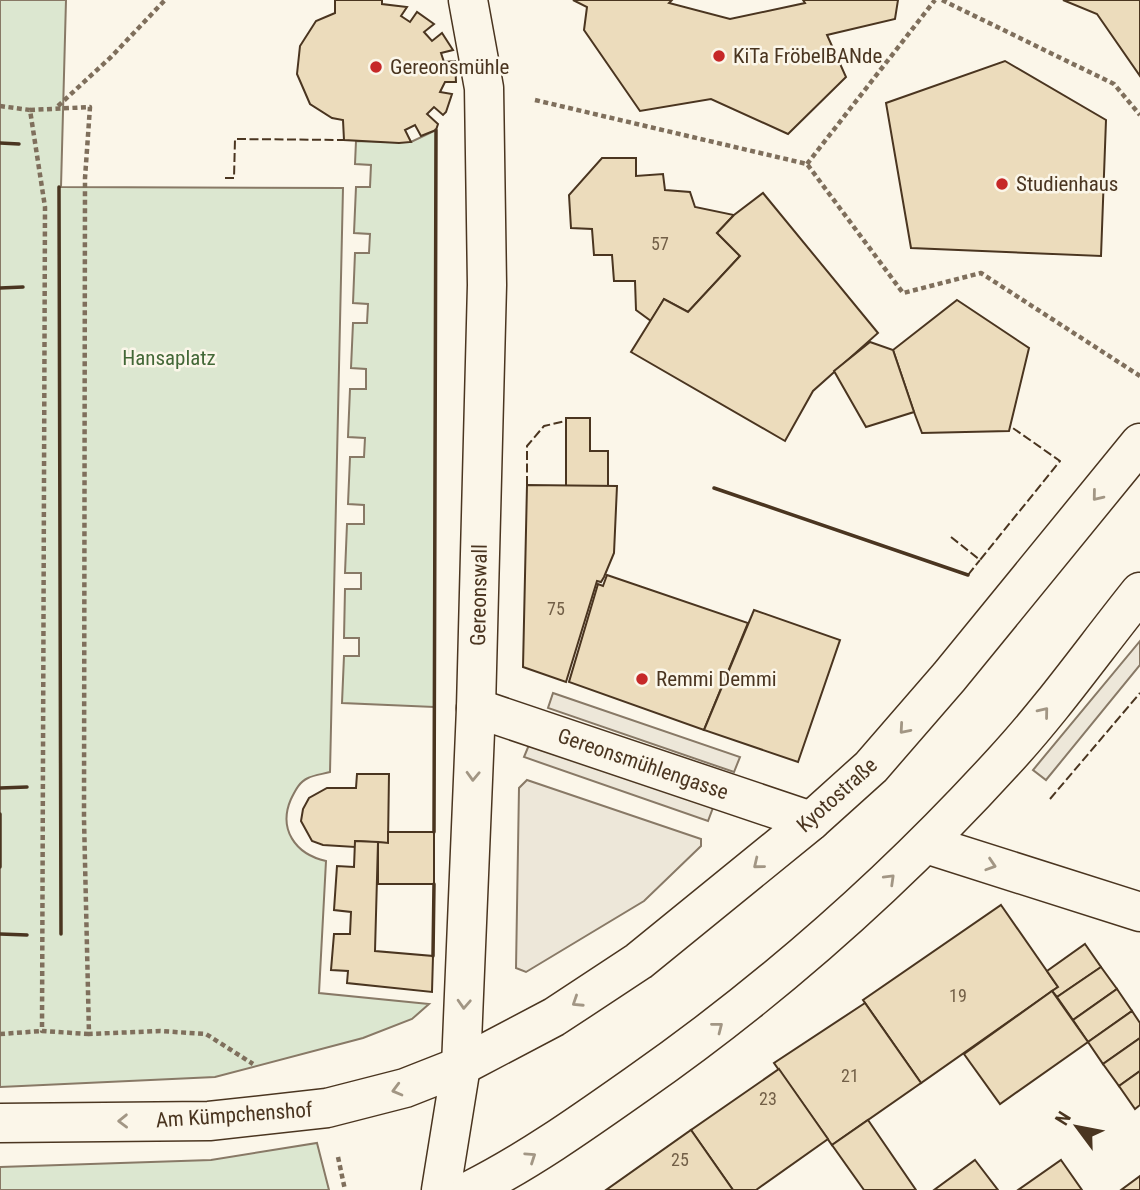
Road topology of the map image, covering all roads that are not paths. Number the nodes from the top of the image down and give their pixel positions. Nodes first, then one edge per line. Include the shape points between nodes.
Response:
1 (468, 0) edge
2 (1140, 443) edge
3 (1140, 593) edge
4 (476, 708) junction
5 (811, 821) junction
6 (926, 844) junction
7 (1140, 912) edge
8 (461, 1066) junction
9 (0, 1123) edge
10 (440, 1190) edge
11 (471, 1190) edge

1 - 4 main road, Gereonswall via 484,88 487,285
2 -> 5 main road, Kyotostraße via 871,767
6 -> 3 main road via 1006,759
4 - 5 main road, Gereonsmühlengasse
4 -> 8 main road, Gereonswall
5 -> 8 main road, Kyotostraße via 639,961 554,1017
6 -> 7 main road
11 -> 6 main road via 516,1167 714,1031 822,943
8 -> 9 main road, Am Kümpchenshof via 405,1088 327,1108 209,1121
8 - 10 main road, Gereonswall

